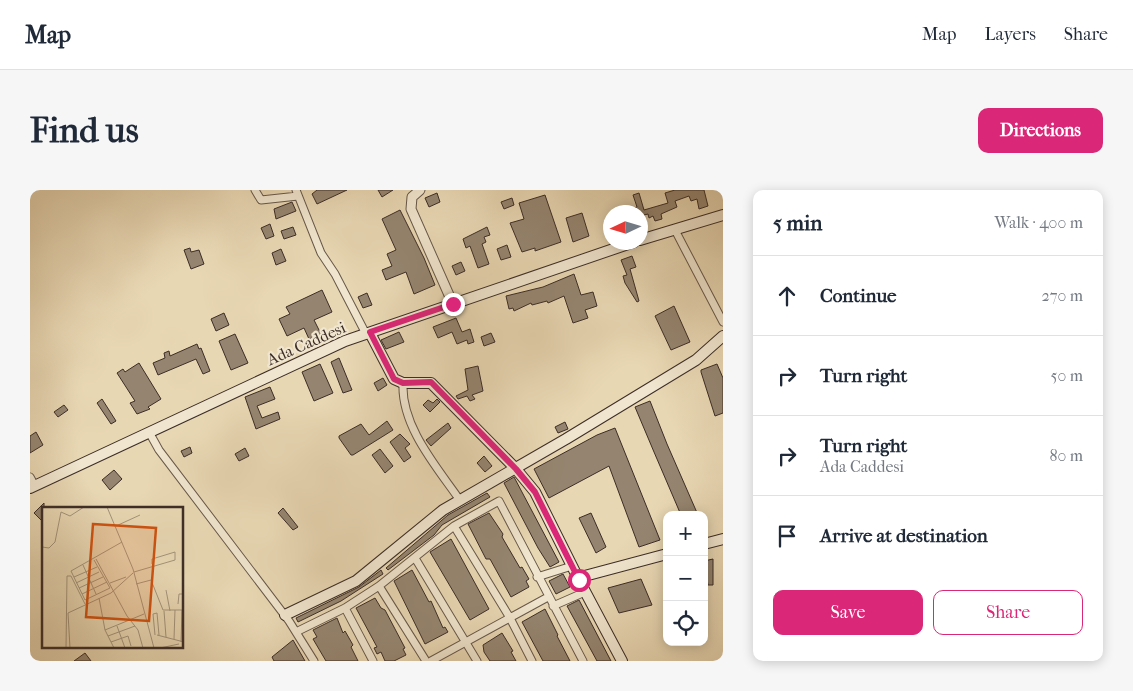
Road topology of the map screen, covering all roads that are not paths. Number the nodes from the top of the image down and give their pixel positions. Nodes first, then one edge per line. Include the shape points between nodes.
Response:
1 (255, 190) edge
2 (420, 190) edge
3 (297, 193) edge
4 (723, 215) edge
5 (675, 230) junction
6 (648, 238) edge
7 (611, 250) edge
8 (453, 304) junction
9 (723, 322) edge
10 (368, 333) junction
11 (723, 336) edge
12 (403, 383) junction
13 (149, 432) junction
14 (516, 469) junction
15 (32, 484) edge
16 (459, 499) junction
17 (454, 526) junction
18 (723, 540) edge
19 (708, 543) edge
20 (663, 555) edge
21 (415, 558) junction
22 (572, 566) junction
23 (537, 577) junction
24 (577, 578) junction
25 (379, 586) junction
26 (585, 592) junction
27 (548, 598) junction
28 (553, 606) junction
29 (345, 608) junction
30 (285, 615) junction
31 (510, 618) junction
32 (296, 632) junction
33 (466, 642) junction
34 (314, 661) edge
35 (372, 661) edge
36 (426, 661) edge
37 (431, 661) edge
38 (477, 661) edge
39 (532, 661) edge
40 (583, 661) edge
41 (622, 661) edge

1 - 3 street via 260,200
2 - 8 street via 412,196 411,209
3 - 10 street via 321,253
4 - 5 main road
5 - 6 main road
5 - 9 street
7 - 8 main road, Ada Caddesi
8 - 10 main road, Ada Caddesi
10 - 12 main road via 394,379
10 - 13 main road, Ada Caddesi
11 - 14 main road via 696,360
12 - 14 main road via 431,382
12 - 16 street via 402,398 408,416
13 - 15 main road, Ada Caddesi
13 - 30 street
14 - 16 main road
14 - 22 main road via 535,492
16 - 30 main road via 356,581
17 - 21 street
17 - 23 street via 499,501
17 - 31 street
18 - 19 main road
20 - 24 main road
21 - 25 street
21 - 33 street
22 - 23 street
22 - 24 main road
23 - 27 street
24 - 26 main road
25 - 29 street
25 - 36 street
26 - 28 street
26 - 41 main road
27 - 28 street
27 - 31 street
28 - 40 street
29 - 32 street
29 - 35 street
30 - 32 street
31 - 33 street
31 - 39 street
32 - 34 street
33 - 37 street
33 - 38 street

